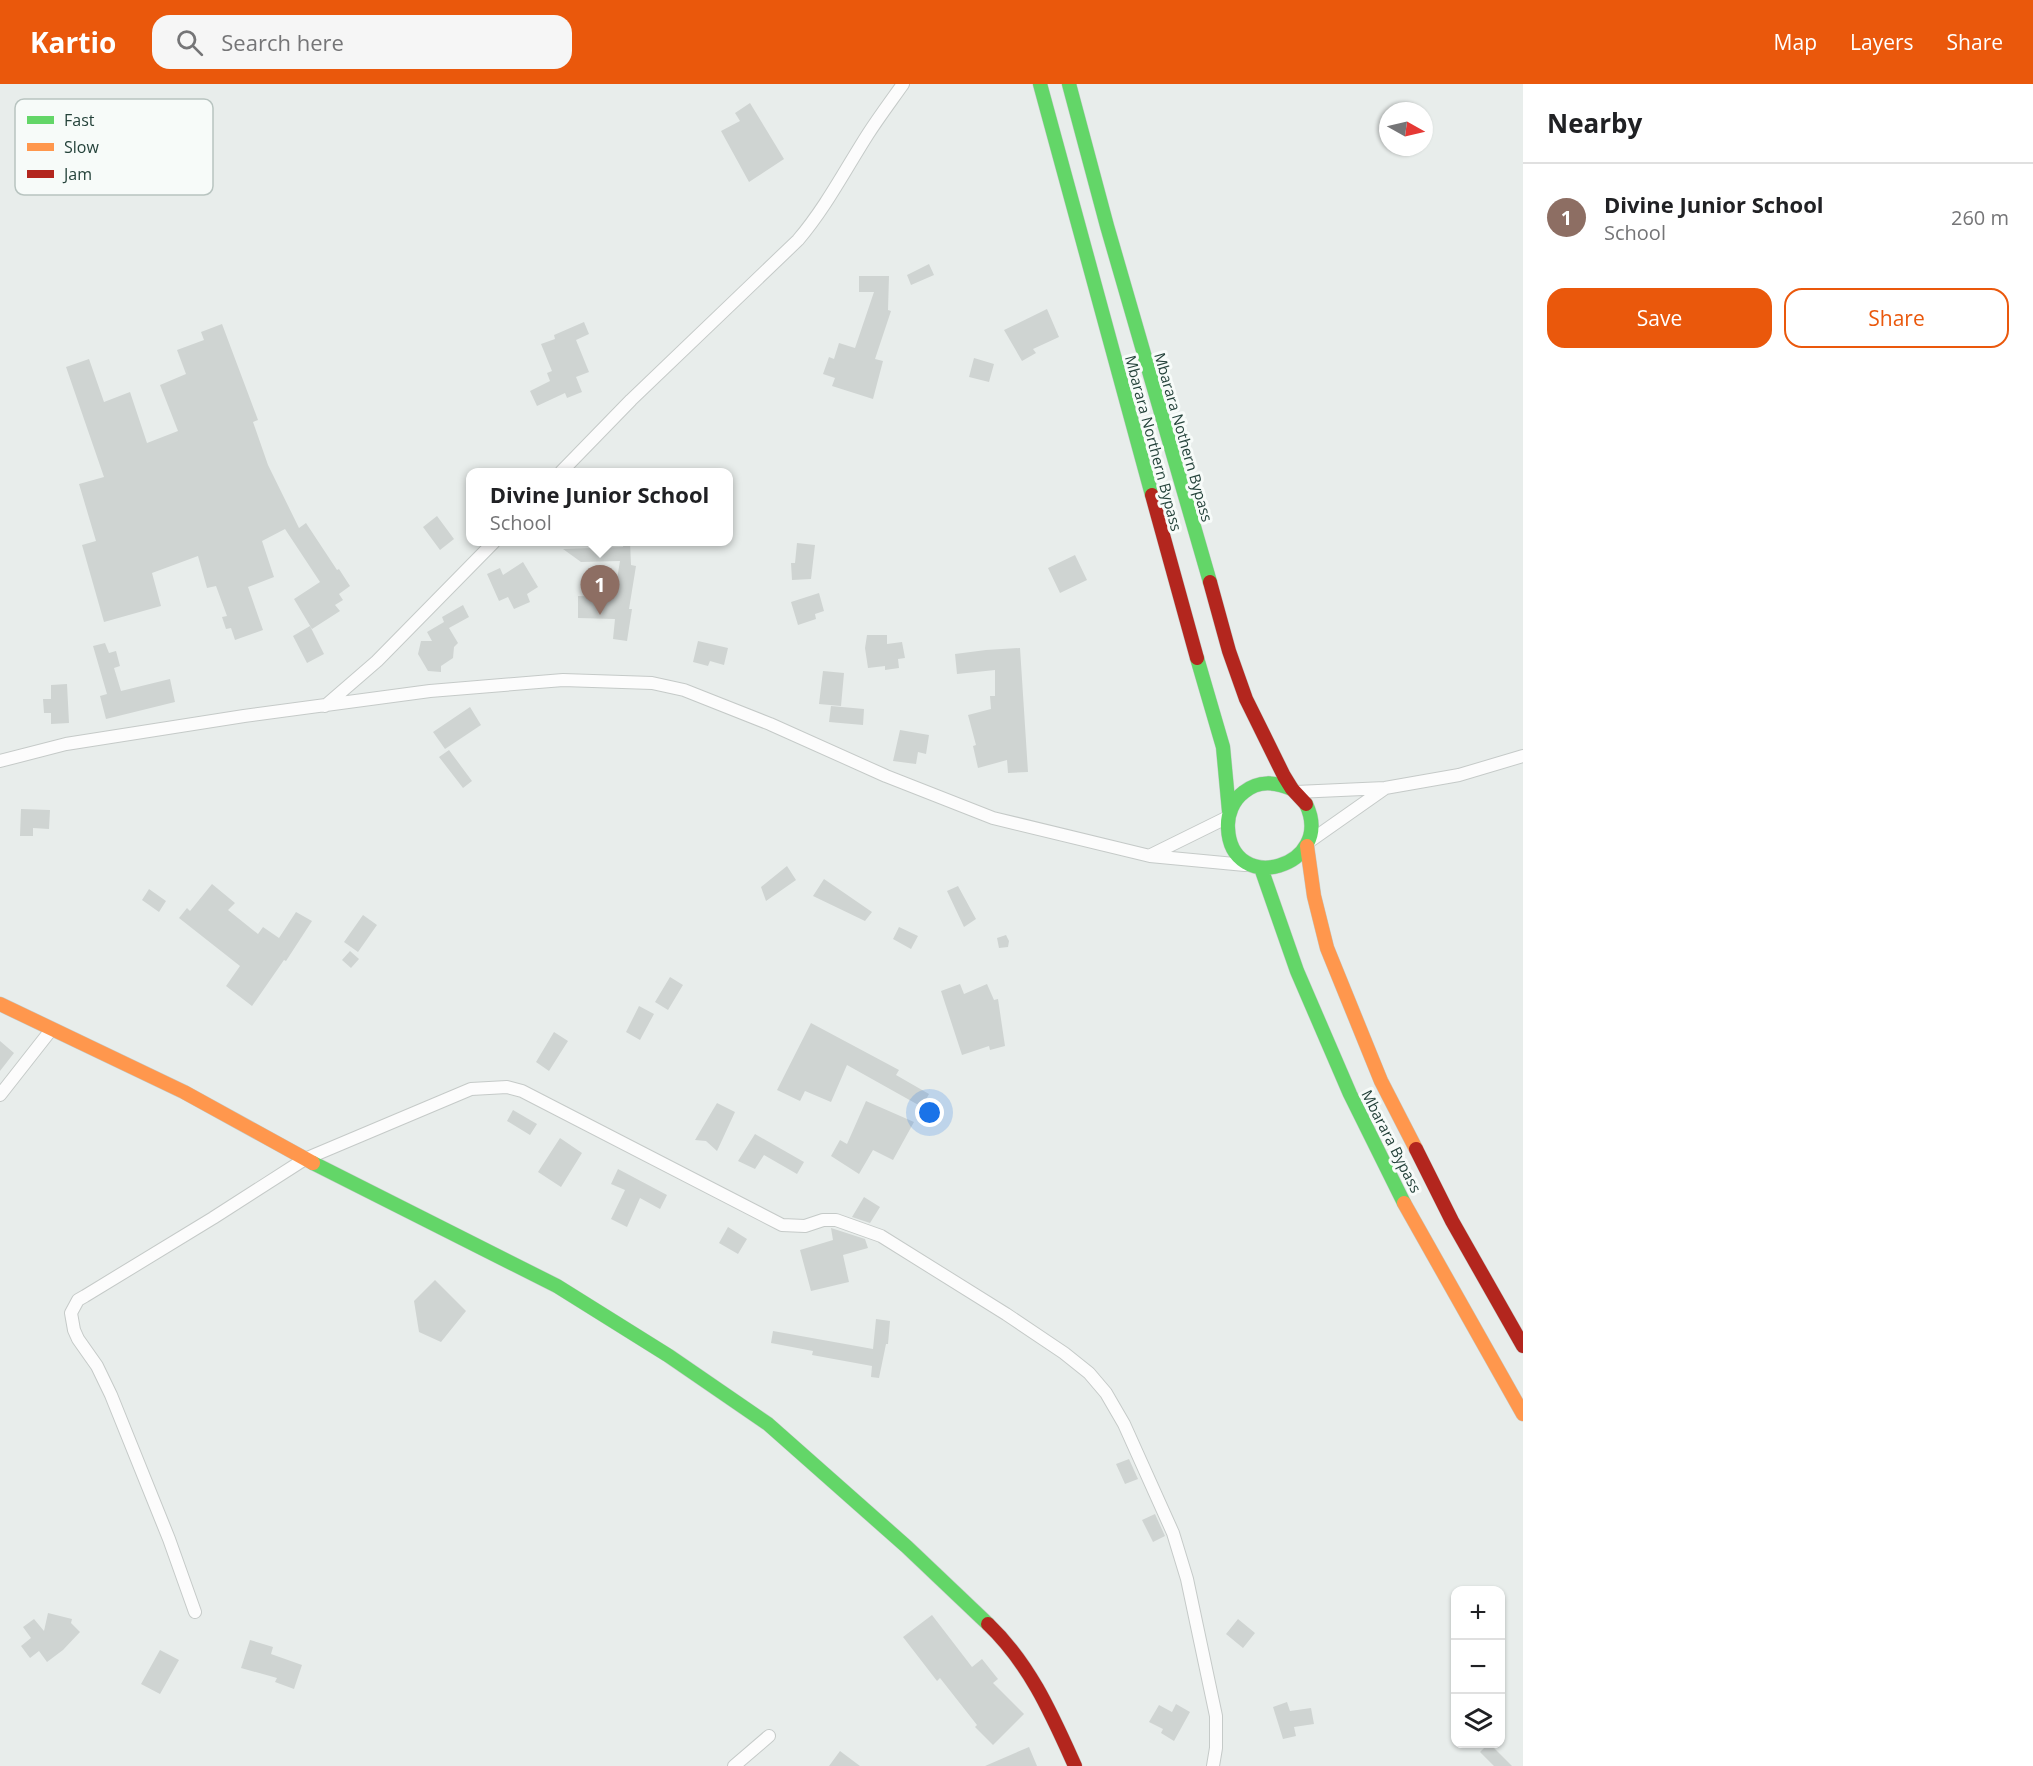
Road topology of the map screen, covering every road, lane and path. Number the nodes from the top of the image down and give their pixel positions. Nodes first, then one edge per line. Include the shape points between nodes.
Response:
1 (903, 84) edge
2 (1040, 84) edge
3 (1069, 84) edge
4 (565, 468) edge
5 (490, 546) edge
6 (325, 706) junction
7 (1523, 756) edge
8 (0, 760) edge
9 (1385, 788) junction
10 (1294, 791) junction
11 (1229, 814) junction
12 (1308, 844) junction
13 (1150, 856) junction
14 (1257, 867) junction
15 (0, 1004) edge
16 (51, 1030) junction
17 (0, 1095) edge
18 (305, 1159) junction
19 (1523, 1347) edge
20 (1523, 1414) edge
21 (195, 1612) dead end
22 (769, 1736) dead end
23 (734, 1766) edge
24 (1075, 1766) edge
25 (1213, 1766) edge

1 - 4 street via 832,195 798,240
2 - 11 main road, Mbarara Northern Bypass via 1223,747
3 - 10 main road, Mbarara Nothern Bypass via 1239,684 1271,753
5 - 6 street via 377,661
6 - 8 street via 66,744
6 - 13 street via 430,691 563,680 652,683 684,690 770,724 993,818
7 - 9 street via 1459,775
9 - 10 street
9 - 12 street
10 - 11 main road via 1263,783 1237,798
10 - 12 main road via 1311,815
11 - 13 street
11 - 14 main road via 1229,840 1243,860
12 - 14 main road via 1296,860 1279,867
12 - 19 main road, Mbarara Bypass via 1314,896 1327,948 1380,1081 1447,1212
13 - 14 street
14 - 20 main road, Mbarara Bypass via 1350,1094 1422,1237
15 - 16 main road
16 - 17 street
16 - 18 main road via 184,1092
18 - 21 street via 78,1300 71,1313 78,1339 111,1395
18 - 24 main road via 557,1286 669,1356 768,1425 899,1539 996,1632 1047,1702
18 - 25 street via 471,1089 507,1087 522,1091 782,1225 805,1226 836,1220 880,1236 1006,1314 1064,1353 1106,1393 1173,1533 1187,1579 1216,1716
22 - 23 street

